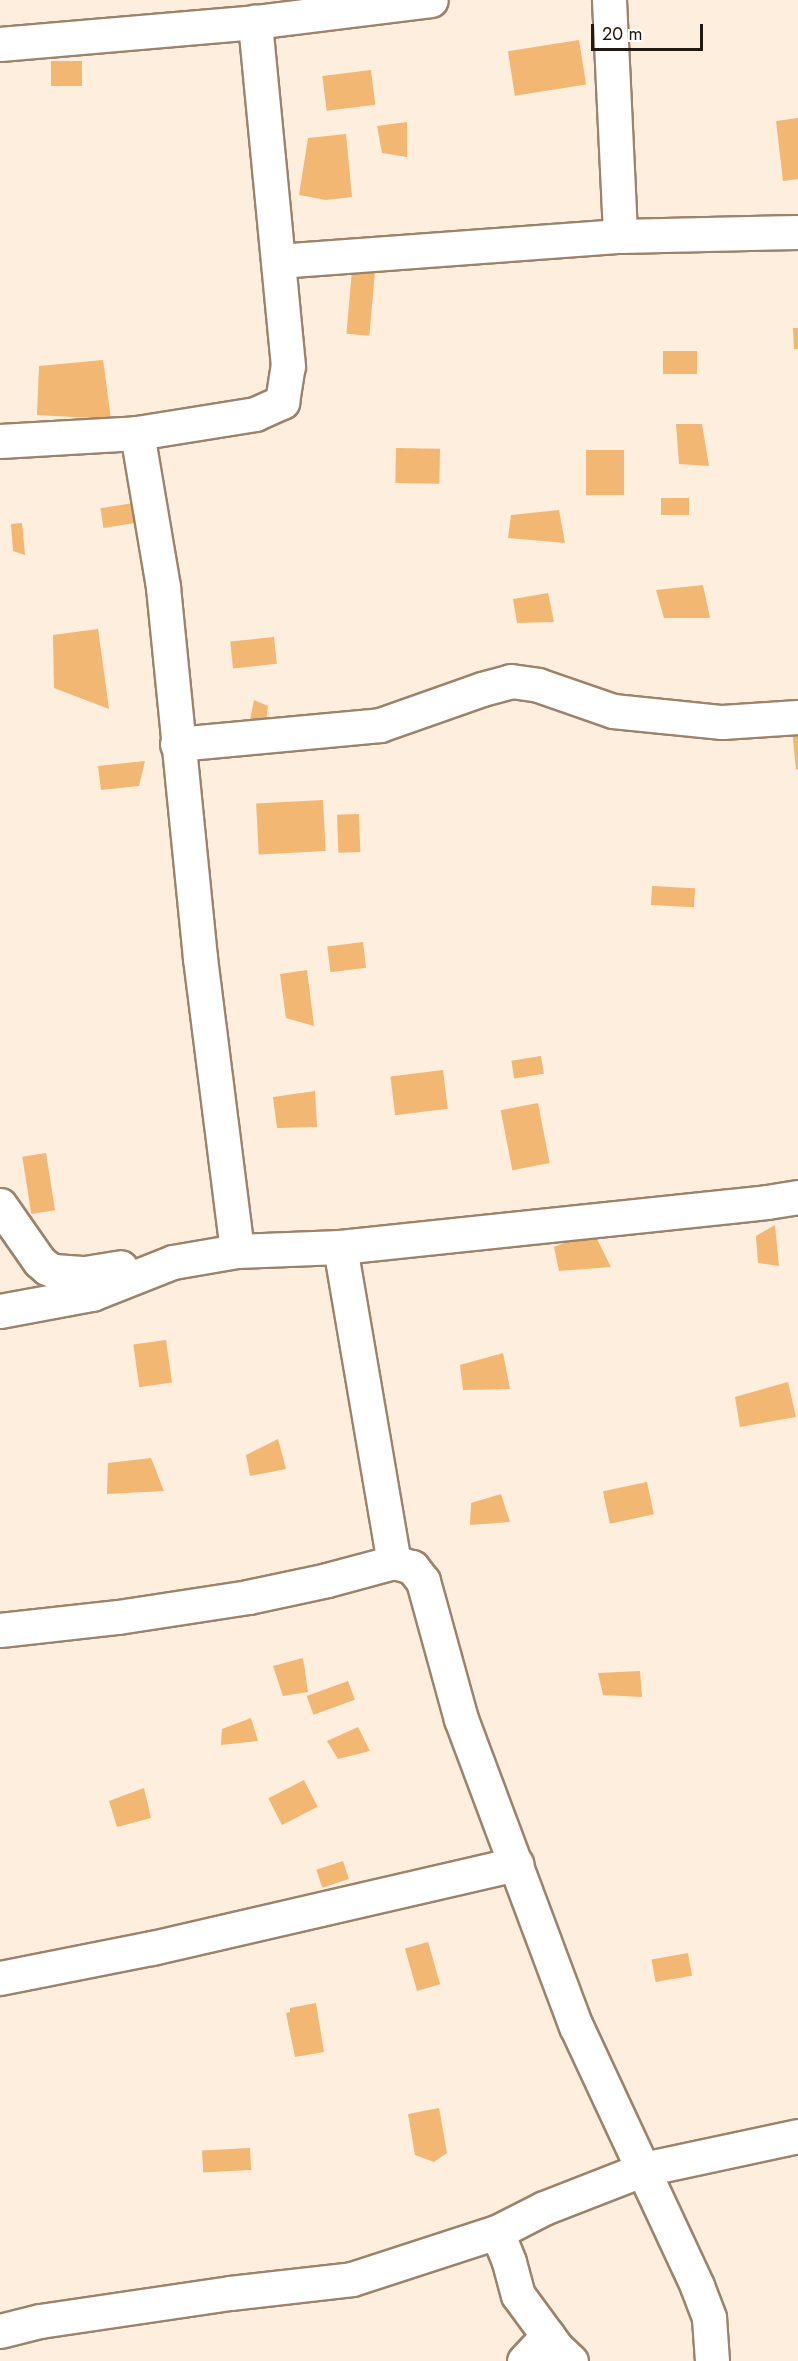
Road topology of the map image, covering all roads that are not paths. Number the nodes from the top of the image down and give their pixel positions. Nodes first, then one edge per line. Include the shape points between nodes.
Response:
1 (431, 0) edge
2 (609, 0) edge
3 (255, 22) junction
4 (0, 44) edge
5 (798, 232) edge
6 (620, 236) junction
7 (278, 261) junction
8 (137, 433) junction
9 (0, 441) edge
10 (798, 717) edge
11 (177, 744) junction
12 (798, 1197) edge
13 (0, 1205) edge
14 (340, 1247) junction
15 (237, 1251) junction
16 (173, 1262) junction
17 (0, 1311) edge
18 (394, 1562) junction
19 (0, 1630) edge
20 (516, 1863) junction
21 (0, 1978) edge
22 (798, 2136) edge
23 (644, 2169) junction
24 (497, 2232) junction
25 (0, 2331) edge
26 (548, 2335) junction
27 (524, 2361) edge
28 (571, 2361) edge
29 (712, 2361) edge

1 - 3 street
2 - 6 street
3 - 4 street
3 - 7 street
5 - 6 street
6 - 7 street
7 - 8 street via 288,366 282,402 255,414
8 - 9 street
8 - 11 street via 163,586
10 - 11 street via 722,722 613,711 546,687 512,681 380,725
11 - 15 street
12 - 14 street
13 - 16 street via 39,1261 54,1271 85,1273
14 - 15 street
14 - 18 street
15 - 16 street
16 - 17 street via 92,1294
18 - 19 street via 248,1597
18 - 20 street via 412,1567 423,1581 460,1719
20 - 21 street via 152,1948
20 - 23 street via 576,2026
22 - 23 street
23 - 24 street via 544,2208
23 - 29 street via 709,2319
24 - 25 street via 352,2279 40,2321
24 - 26 street via 518,2295
26 - 27 street
26 - 28 street

